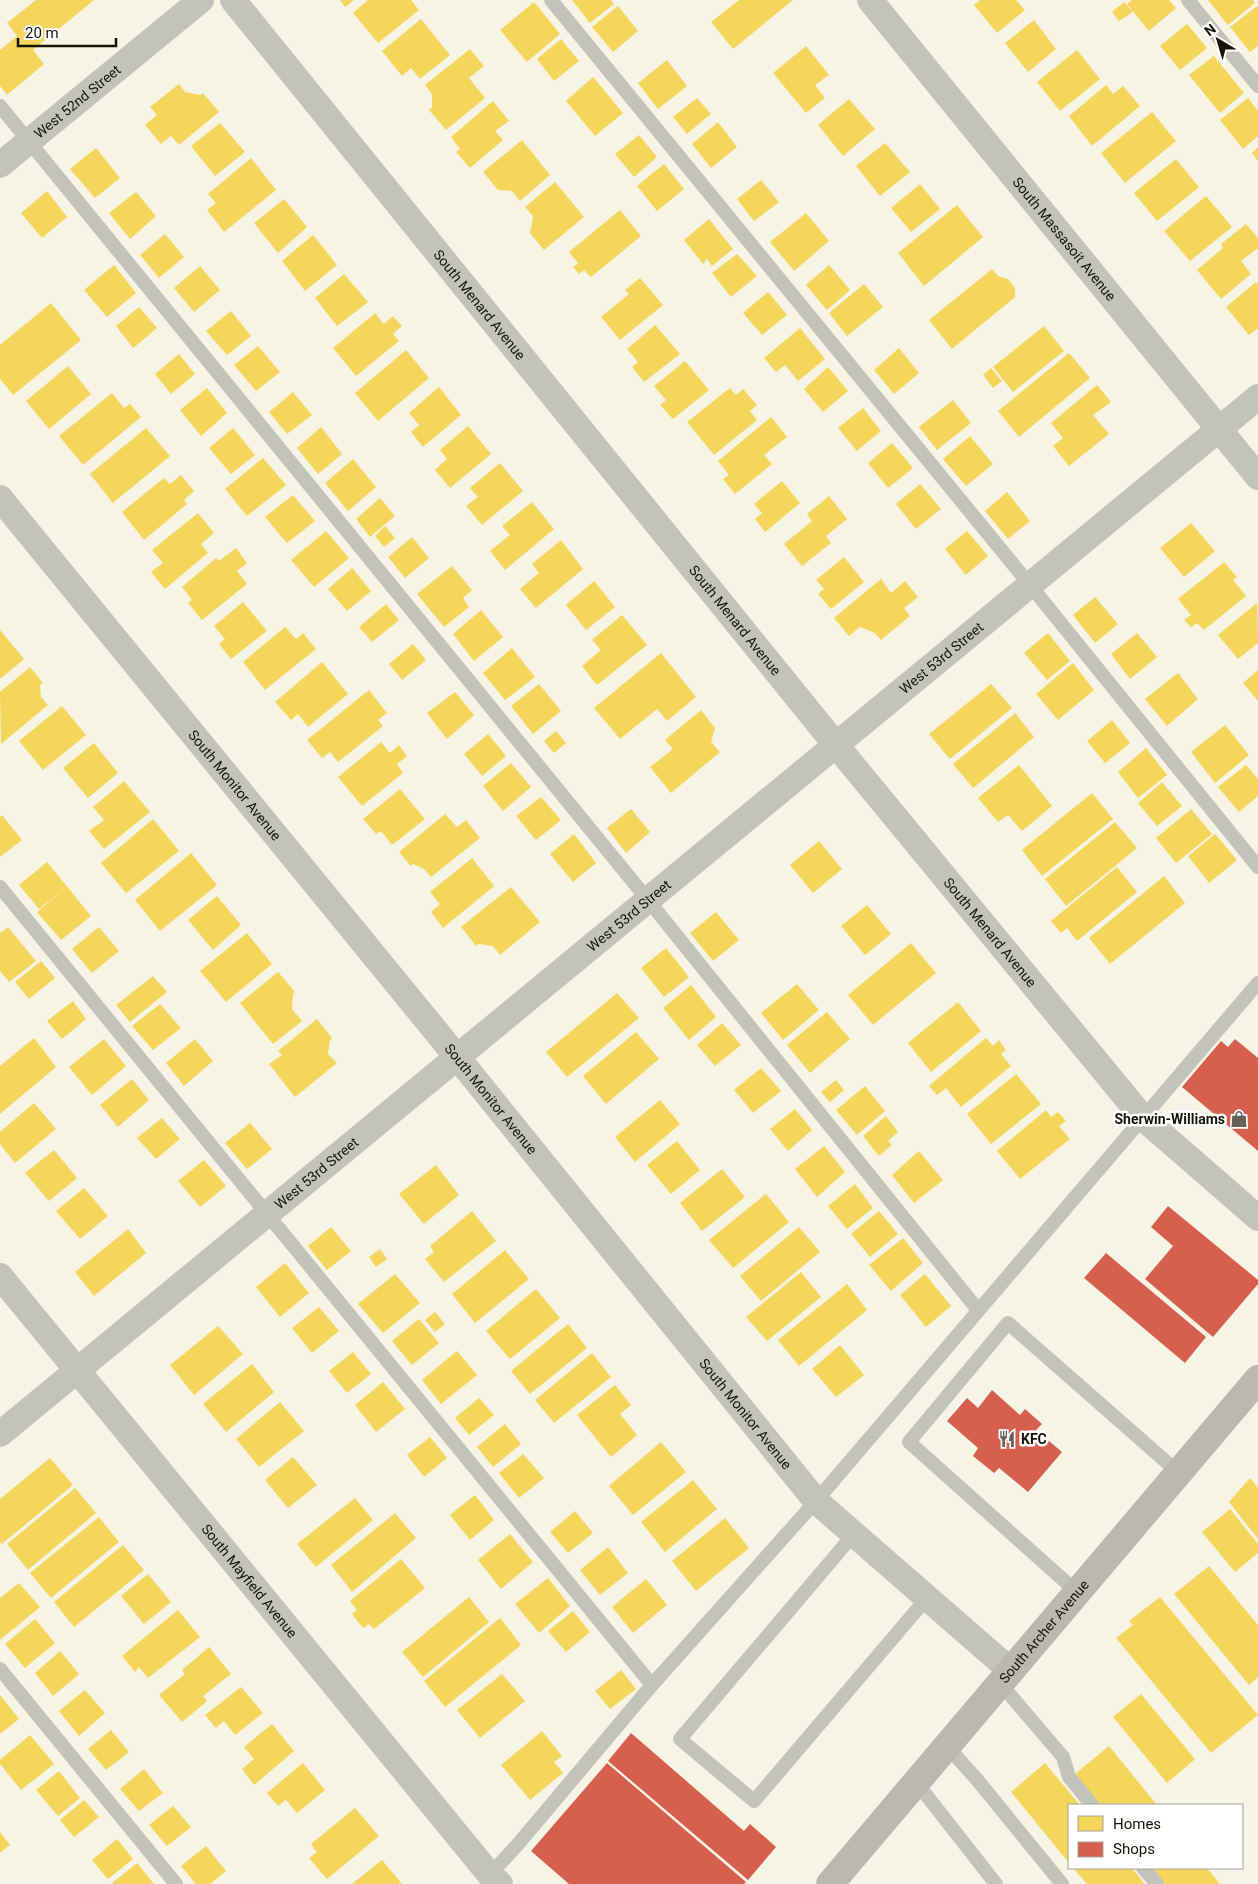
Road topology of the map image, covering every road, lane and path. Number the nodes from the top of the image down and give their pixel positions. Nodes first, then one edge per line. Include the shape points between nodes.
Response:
1 (201, 0) edge
2 (233, 0) edge
3 (551, 0) edge
4 (870, 0) edge
5 (1188, 0) edge
6 (1258, 86) edge
7 (0, 106) edge
8 (29, 142) junction
9 (0, 165) edge
10 (1258, 397) edge
11 (1220, 430) junction
12 (1258, 477) edge
13 (0, 498) edge
14 (1030, 586) junction
15 (836, 745) junction
16 (1258, 867) edge
17 (0, 887) edge
18 (648, 900) junction
19 (1258, 983) edge
20 (457, 1057) junction
21 (1143, 1118) junction
22 (267, 1214) junction
23 (1258, 1218) edge
24 (0, 1276) edge
25 (978, 1310) junction
26 (77, 1371) junction
27 (1258, 1379) edge
28 (0, 1434) edge
29 (1178, 1473) junction
30 (816, 1501) junction
31 (854, 1534) junction
32 (1077, 1592) junction
33 (927, 1598) junction
34 (0, 1669) edge
35 (1006, 1677) junction
36 (652, 1685) junction
37 (947, 1746) junction
38 (916, 1782) junction
39 (1091, 1804) edge
40 (1144, 1869) edge
41 (490, 1881) edge
42 (833, 1883) edge
43 (176, 1884) edge
44 (996, 1884) edge
45 (1062, 1884) edge
46 (1157, 1884) edge

1 - 8 street, West 52nd Street
2 - 15 street, South Menard Avenue
3 - 14 lane
4 - 11 street, South Massasoit Avenue
5 - 6 lane
7 - 8 lane
8 - 9 street, West 52nd Street
8 - 18 lane
10 - 11 street, West 53rd Street
11 - 12 street, South Massasoit Avenue
11 - 14 street, West 53rd Street
13 - 20 street, South Monitor Avenue
14 - 15 street, West 53rd Street
14 - 16 lane
15 - 18 street, West 53rd Street
15 - 21 street, South Menard Avenue
17 - 22 lane
18 - 20 street, West 53rd Street
18 - 25 lane
19 - 21 lane
20 - 22 street, West 53rd Street
20 - 30 street, South Monitor Avenue
21 - 23 street, South Menard Avenue
21 - 25 lane
22 - 26 street, West 53rd Street
22 - 36 lane
24 - 26 street, South Mayfield Avenue
25 - 30 lane
26 - 28 street, West 53rd Street
26 - 41 street, South Mayfield Avenue
27 - 29 main road, South Archer Avenue
29 - 32 main road, South Archer Avenue
29 - 32 lane via 1008,1323 909,1442
30 - 31 street, South Monitor Avenue
30 - 36 lane
31 - 33 street, South Monitor Avenue
31 - 33 lane via 680,1739 754,1801
32 - 35 main road, South Archer Avenue
33 - 35 street, South Monitor Avenue
34 - 43 lane
35 - 37 main road, South Archer Avenue
35 - 39 lane via 1062,1757 1069,1777
36 - 41 lane
37 - 38 main road, South Archer Avenue
37 - 45 lane
38 - 42 main road, South Archer Avenue
38 - 44 lane
40 - 46 lane

